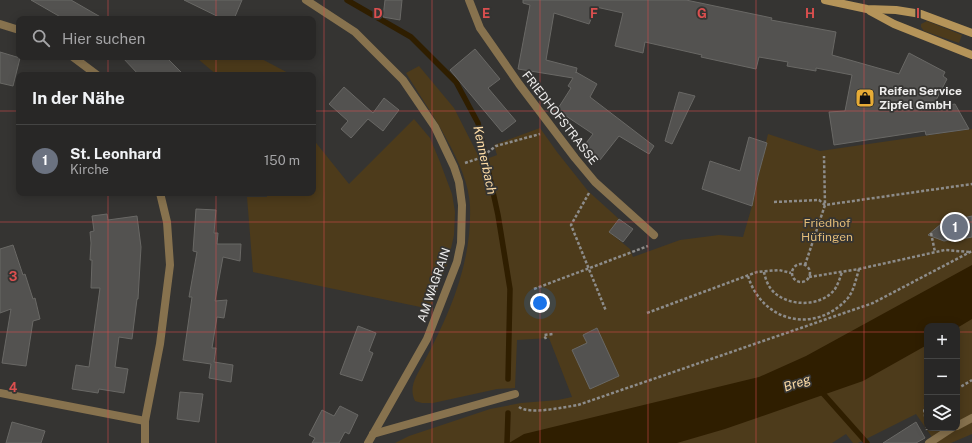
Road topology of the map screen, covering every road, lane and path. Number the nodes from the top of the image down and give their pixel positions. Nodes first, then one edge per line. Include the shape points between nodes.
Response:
1 (306, 0) edge
2 (469, 0) edge
3 (825, 0) edge
4 (867, 9) junction
5 (0, 24) edge
6 (16, 29) edge
7 (972, 33) edge
8 (972, 54) edge
9 (77, 60) edge
10 (93, 72) edge
11 (554, 131) junction
12 (824, 156) dead end
13 (480, 158) dead end
14 (595, 182) junction
15 (972, 184) edge
16 (161, 196) edge
17 (774, 202) dead end
18 (825, 205) junction
19 (931, 234) dead end
20 (654, 235) joint
21 (935, 252) junction
22 (971, 252) edge
23 (805, 265) junction
24 (588, 269) junction
25 (859, 269) junction
26 (764, 272) junction
27 (791, 272) junction
28 (842, 272) junction
29 (748, 276) junction
30 (809, 277) junction
31 (534, 289) dead end
32 (606, 311) dead end
33 (647, 313) dead end
34 (553, 334) dead end
35 (546, 339) dead end
36 (972, 380) edge
37 (960, 387) edge
38 (0, 392) edge
39 (515, 394) joint
40 (972, 418) edge
41 (145, 421) junction
42 (960, 424) edge
43 (927, 431) edge
44 (947, 431) edge
45 (373, 434) junction
46 (144, 443) edge
47 (368, 443) edge
48 (929, 443) edge

1 - 45 street, AM WAGRAIN via 355,32 403,80 435,127 459,182 462,205 461,243 457,262 427,339
2 - 11 street, FRIEDHOFSTRASSE via 480,28
3 - 4 main road
4 - 7 main road via 921,14
4 - 8 main road via 894,24
5 - 6 street
9 - 10 street
11 - 13 path via 496,146
11 - 14 street, FRIEDHOFSTRASSE
12 - 18 path
14 - 20 street, FRIEDHOFSTRASSE
14 - 24 path via 571,225
15 - 18 path
16 - 41 street via 167,222 170,265 160,344
17 - 18 path via 819,200
18 - 23 path
19 - 21 path
20 - 24 path via 648,246
21 - 22 path
21 - 25 path
22 - 39 path via 873,303 578,405 523,410 516,405
23 - 27 path via 795,266 791,268
23 - 30 path via 811,271
24 - 31 path
24 - 32 path
25 - 28 path
25 - 29 path via 854,288 848,297 830,312 807,319 784,316 768,307 753,289
26 - 27 path
26 - 28 path via 768,285 776,294 790,301 806,303 828,296 839,282
26 - 29 path
27 - 30 path via 797,281
28 - 30 path
29 - 33 path
34 - 35 path via 544,335
36 - 37 path
38 - 41 street
39 - 45 street
40 - 42 street
41 - 46 street
43 - 48 path
44 - 48 street
45 - 47 street, AM WAGRAIN

